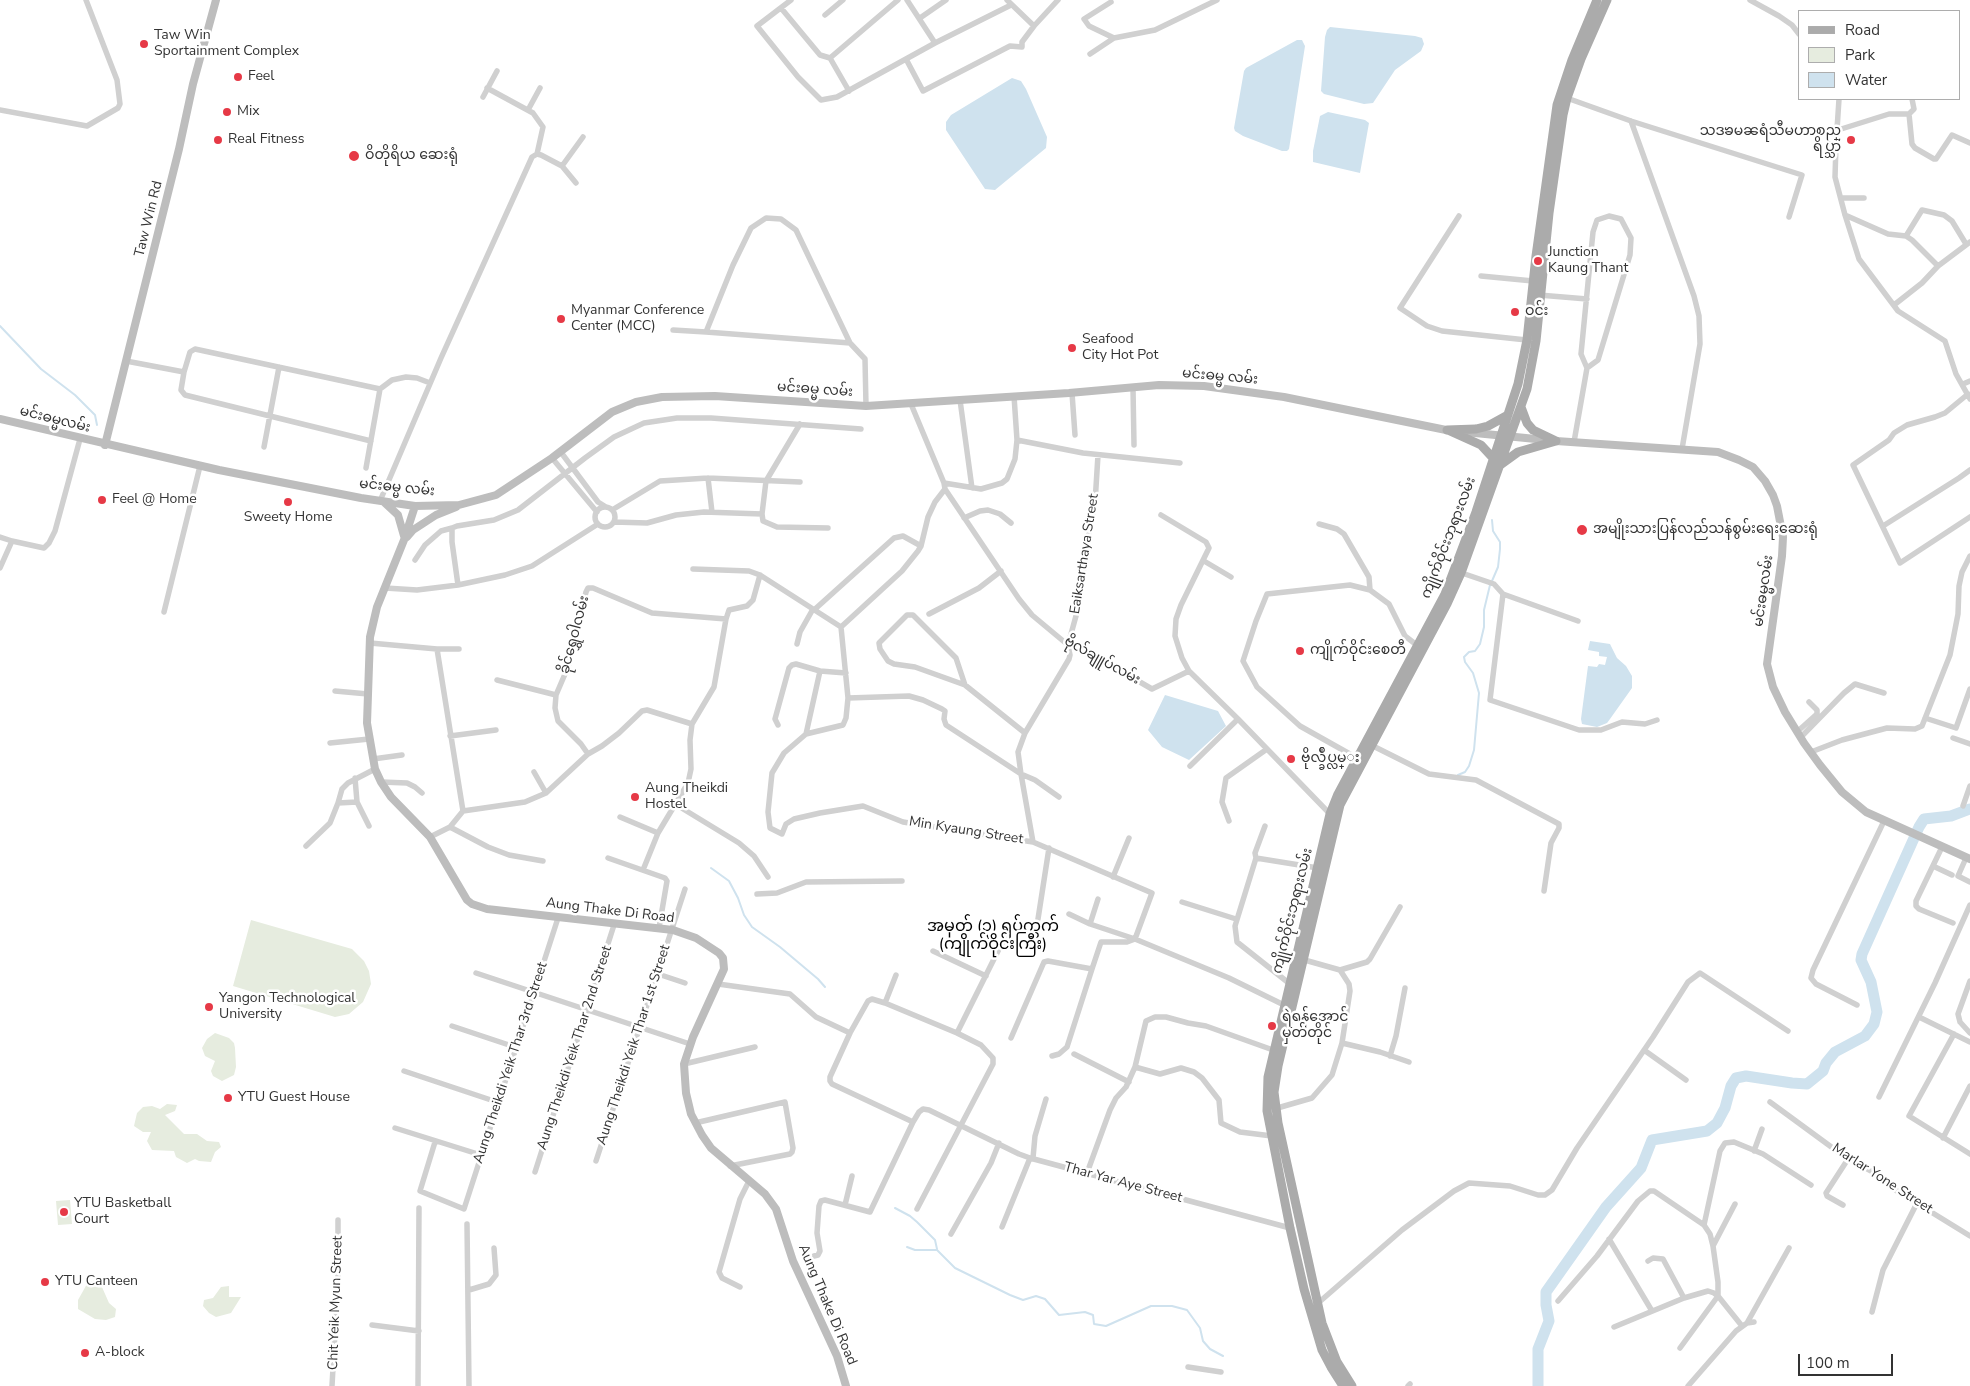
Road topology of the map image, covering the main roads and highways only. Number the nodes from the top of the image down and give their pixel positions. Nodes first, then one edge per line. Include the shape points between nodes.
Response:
1 (216, 0) edge
2 (1597, 0) edge
3 (1607, 0) edge
4 (1563, 97) junction
5 (1536, 295) junction
6 (1532, 341) junction
7 (1521, 406) junction
8 (1508, 416) junction
9 (0, 419) edge
10 (1447, 430) junction
11 (1500, 437) junction
12 (1510, 438) junction
13 (1556, 441) junction
14 (104, 445) junction
15 (1493, 458) junction
16 (1500, 465) junction
17 (382, 501) junction
18 (415, 506) junction
19 (458, 506) junction
20 (404, 540) junction
21 (1458, 572) junction
22 (1968, 858) edge
23 (1322, 869) junction
24 (1300, 959) junction
25 (1288, 1007) junction
26 (1272, 1110) junction
27 (1299, 1224) junction
28 (1290, 1228) junction
29 (846, 1386) edge
30 (1343, 1386) edge
31 (1352, 1386) edge

1 - 14 main road, Taw Win Rd
2 - 4 main road, ကျိုက်ဝိုင်းဘုရားလမ်း via 1572,60
3 - 4 main road
4 - 5 main road, ကျိုက်ဝိုင်းဘုရားလမ်း
4 - 5 main road, ကျိုက်ဝိုင်းဘုရားလမ်း via 1554,123 1534,280
5 - 6 main road, ကျိုက်ဝိုင်းဘုရားလမ်း
6 - 7 main road, ကျိုက်ဝိုင်းဘုရားလမ်း via 1532,368
6 - 8 main road, ကျိုက်ဝိုင်းဘုရားလမ်း
7 - 12 main road, ကျိုက်ဝိုင်းဘုရားလမ်း
7 - 13 main road via 1533,430
8 - 10 main road via 1476,429
8 - 11 main road, ကျိုက်ဝိုင်းဘုရားလမ်း
9 - 14 main road, မင်းဓမ္မလမ်း
10 - 11 main road, မင်းဓမ္မ လမ်း
10 - 15 main road via 1481,445
10 - 19 main road, မင်းဓမ္မ လမ်း via 1284,397 1204,386 1160,385 866,406 715,396 662,397 636,402 612,412 496,495
11 - 12 main road, မင်းဓမ္မ လမ်း
11 - 15 main road, ကျိုက်ဝိုင်းဘုရားလမ်း
12 - 13 main road, မင်းဓမ္မ လမ်း
12 - 16 main road, ကျိုက်ဝိုင်းဘုရားလမ်း
13 - 16 main road via 1518,452
13 - 22 main road, မင်းဓမ္မလမ်း via 1718,452 1752,467 1773,495 1781,523 1783,548 1767,664 1785,712 1842,792 1866,812
14 - 17 main road, မင်းဓမ္မ လမ်း
15 - 21 main road, ကျိုက်ဝိုင်းဘုရားလမ်း
16 - 21 main road, ကျိုက်ဝိုင်းဘုရားလမ်း
17 - 18 main road, မင်းဓမ္မ လမ်း
17 - 20 main road via 398,515
18 - 19 main road, မင်းဓမ္မ လမ်း
18 - 20 main road, Aung Thake Di Road
19 - 20 main road via 436,515
20 - 29 main road, Aung Thake Di Road via 373,617 370,644 369,739 381,782 391,797 430,837 472,904 487,909 673,930 705,943 723,958 724,969 684,1064 686,1093 695,1123 711,1148 765,1194 779,1214 793,1261 837,1356
21 - 23 main road, ကျိုက်ဝိုင်းဘုရားလမ်း via 1443,612 1340,805
21 - 23 main road, ကျိုက်ဝိုင်းဘုရားလမ်း via 1330,814
23 - 24 main road, ကျိုက်ဝိုင်းဘုရားလမ်း
24 - 25 main road, ကျိုက်ဝိုင်းဘုရားလမ်း
24 - 25 main road, ကျိုက်ဝိုင်းဘုရားလမ်း via 1290,984
25 - 26 main road, ကျိုက်ဝိုင်းဘုရားလမ်း
25 - 26 main road, ကျိုက်ဝိုင်းဘုရားလမ်း via 1273,1050 1268,1077 1266,1096
26 - 27 main road, ကျိုက်ဝိုင်းဘုရားလမ်း
26 - 28 main road, ကျိုက်ဝိုင်းဘုရားလမ်း via 1272,1136
27 - 28 main road
27 - 31 main road, ကျိုက်ဝိုင်းဘုရားလမ်း via 1331,1349
28 - 30 main road, ကျိုက်ဝိုင်းဘုရားလမ်း via 1322,1350

